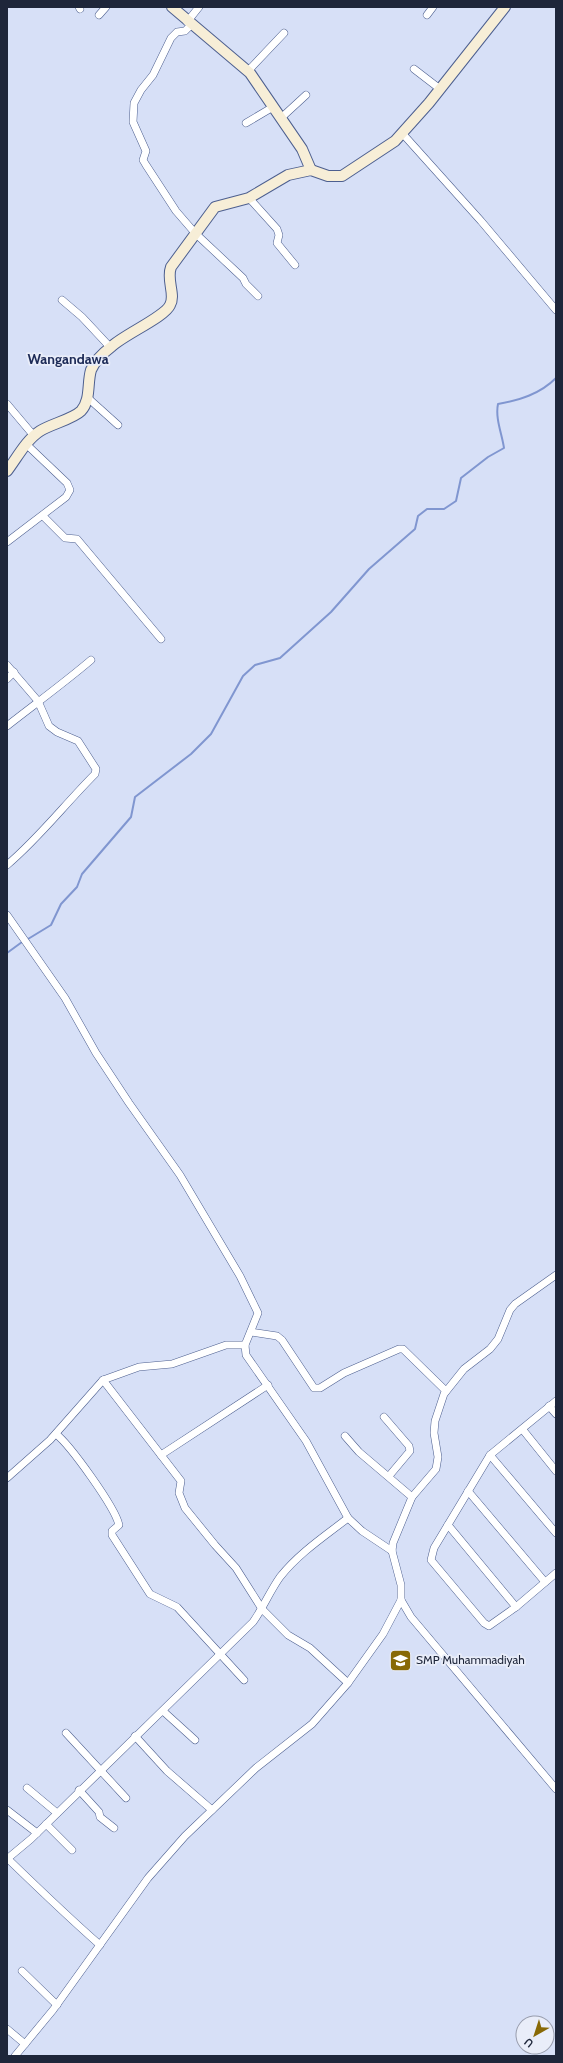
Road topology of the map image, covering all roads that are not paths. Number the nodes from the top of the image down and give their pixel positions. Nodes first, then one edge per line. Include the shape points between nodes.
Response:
1 (106, 7) edge
2 (172, 7) edge
3 (199, 7) edge
4 (433, 7) edge
5 (500, 8) edge
6 (99, 15) dead end
7 (427, 15) dead end
8 (189, 23) junction
9 (284, 33) dead end
10 (414, 69) dead end
11 (248, 71) junction
12 (440, 89) junction
13 (306, 95) dead end
14 (273, 107) junction
15 (281, 118) junction
16 (246, 123) dead end
17 (402, 133) junction
18 (311, 170) junction
19 (249, 198) junction
20 (195, 233) junction
21 (295, 265) dead end
22 (258, 296) dead end
23 (62, 300) dead end
24 (556, 310) edge
25 (110, 347) junction
26 (88, 398) junction
27 (7, 404) edge
28 (118, 425) dead end
29 (34, 436) junction
30 (26, 444) junction
31 (7, 471) edge
32 (42, 516) junction
33 (7, 542) edge
34 (161, 639) dead end
35 (91, 660) dead end
36 (7, 665) edge
37 (14, 672) junction
38 (7, 679) edge
39 (38, 701) junction
40 (7, 726) edge
41 (7, 865) edge
42 (7, 915) edge
43 (556, 1275) edge
44 (251, 1332) junction
45 (245, 1345) junction
46 (103, 1380) junction
47 (268, 1385) junction
48 (446, 1391) junction
49 (556, 1401) edge
50 (549, 1406) junction
51 (556, 1414) edge
52 (384, 1417) dead end
53 (522, 1430) junction
54 (56, 1434) junction
55 (345, 1436) dead end
56 (161, 1455) junction
57 (490, 1455) junction
58 (556, 1471) edge
59 (389, 1476) junction
60 (7, 1478) edge
61 (468, 1491) junction
62 (412, 1497) junction
63 (348, 1518) junction
64 (448, 1525) junction
65 (556, 1533) edge
66 (392, 1551) junction
67 (556, 1573) edge
68 (545, 1582) junction
69 (401, 1600) junction
70 (516, 1607) junction
71 (262, 1609) junction
72 (222, 1653) junction
73 (244, 1680) dead end
74 (348, 1683) junction
75 (163, 1710) junction
76 (66, 1732) dead end
77 (135, 1736) junction
78 (195, 1740) dead end
79 (100, 1769) junction
80 (555, 1785) edge
81 (27, 1788) dead end
82 (79, 1790) junction
83 (126, 1798) dead end
84 (7, 1810) edge
85 (212, 1810) junction
86 (57, 1813) junction
87 (46, 1824) junction
88 (114, 1828) dead end
89 (37, 1833) junction
90 (72, 1850) dead end
91 (7, 1859) edge
92 (100, 1945) junction
93 (22, 1971) dead end
94 (57, 2005) junction
95 (7, 2029) edge
96 (25, 2044) junction
97 (15, 2056) edge

1 - 6 street
2 - 8 street
3 - 8 street
4 - 7 street
5 - 12 street
8 - 11 street
8 - 20 street via 185,31 176,32 171,38 153,75 137,96 133,122 146,151 143,160 176,211
9 - 11 street
10 - 12 street
11 - 14 street
12 - 17 street
13 - 15 street
14 - 15 street
14 - 16 street
15 - 18 street via 302,149
17 - 18 street via 342,176 328,176
17 - 24 street
18 - 19 street via 282,178
19 - 20 street via 215,207
19 - 21 street via 277,229 277,243
20 - 22 street via 243,278
20 - 25 street via 170,270 172,299 169,308
23 - 25 street
25 - 26 street via 91,370
26 - 28 street
26 - 29 street via 80,412
27 - 29 street
29 - 30 street
30 - 31 street
30 - 32 street via 70,486 69,494
32 - 33 street
32 - 34 street via 65,538 77,540
35 - 39 street
36 - 37 street
37 - 38 street
37 - 39 street
39 - 40 street
39 - 41 street via 49,726 56,732 78,741 96,766 96,772 39,836
42 - 44 street via 65,998 121,1091 180,1175 240,1276 258,1313
43 - 48 street via 515,1304 498,1339 464,1368
44 - 45 street
44 - 48 street via 277,1336 282,1340 314,1388 320,1388 344,1373 403,1349
45 - 46 street via 226,1345 172,1364 139,1367
45 - 47 street via 246,1355
46 - 54 street
46 - 56 street
47 - 56 street
47 - 63 street via 306,1441
48 - 62 street via 435,1421 438,1457 436,1469
49 - 50 street
50 - 51 street
50 - 53 street
52 - 59 street via 409,1446 410,1451
53 - 57 street
53 - 58 street
54 - 60 street
54 - 72 street via 87,1471 115,1513 118,1525 112,1531 112,1535 147,1590 161,1600 178,1607
55 - 59 street via 359,1452
56 - 71 street via 181,1481 179,1493 185,1508 236,1568
57 - 61 street
57 - 65 street
59 - 62 street
61 - 64 street
61 - 68 street
62 - 66 street
63 - 66 street
63 - 71 street via 294,1561 276,1583
64 - 70 street
64 - 70 street via 432,1553 431,1560 434,1565 486,1625 493,1625
66 - 69 street via 401,1585
67 - 68 street
68 - 70 street
69 - 74 street via 383,1634
69 - 80 street via 411,1617
71 - 72 street via 253,1622
71 - 74 street via 288,1635 310,1648
72 - 73 street
72 - 75 street
74 - 85 street via 312,1724 270,1755
75 - 77 street
75 - 78 street
76 - 79 street
77 - 79 street
77 - 85 street via 168,1771
79 - 82 street
79 - 83 street
81 - 86 street
82 - 86 street
82 - 88 street via 99,1812 100,1817
84 - 89 street
85 - 92 street via 148,1878
86 - 87 street
87 - 89 street
87 - 90 street
89 - 91 street
91 - 92 street
92 - 94 street
93 - 94 street
94 - 96 street
95 - 96 street
96 - 97 street

